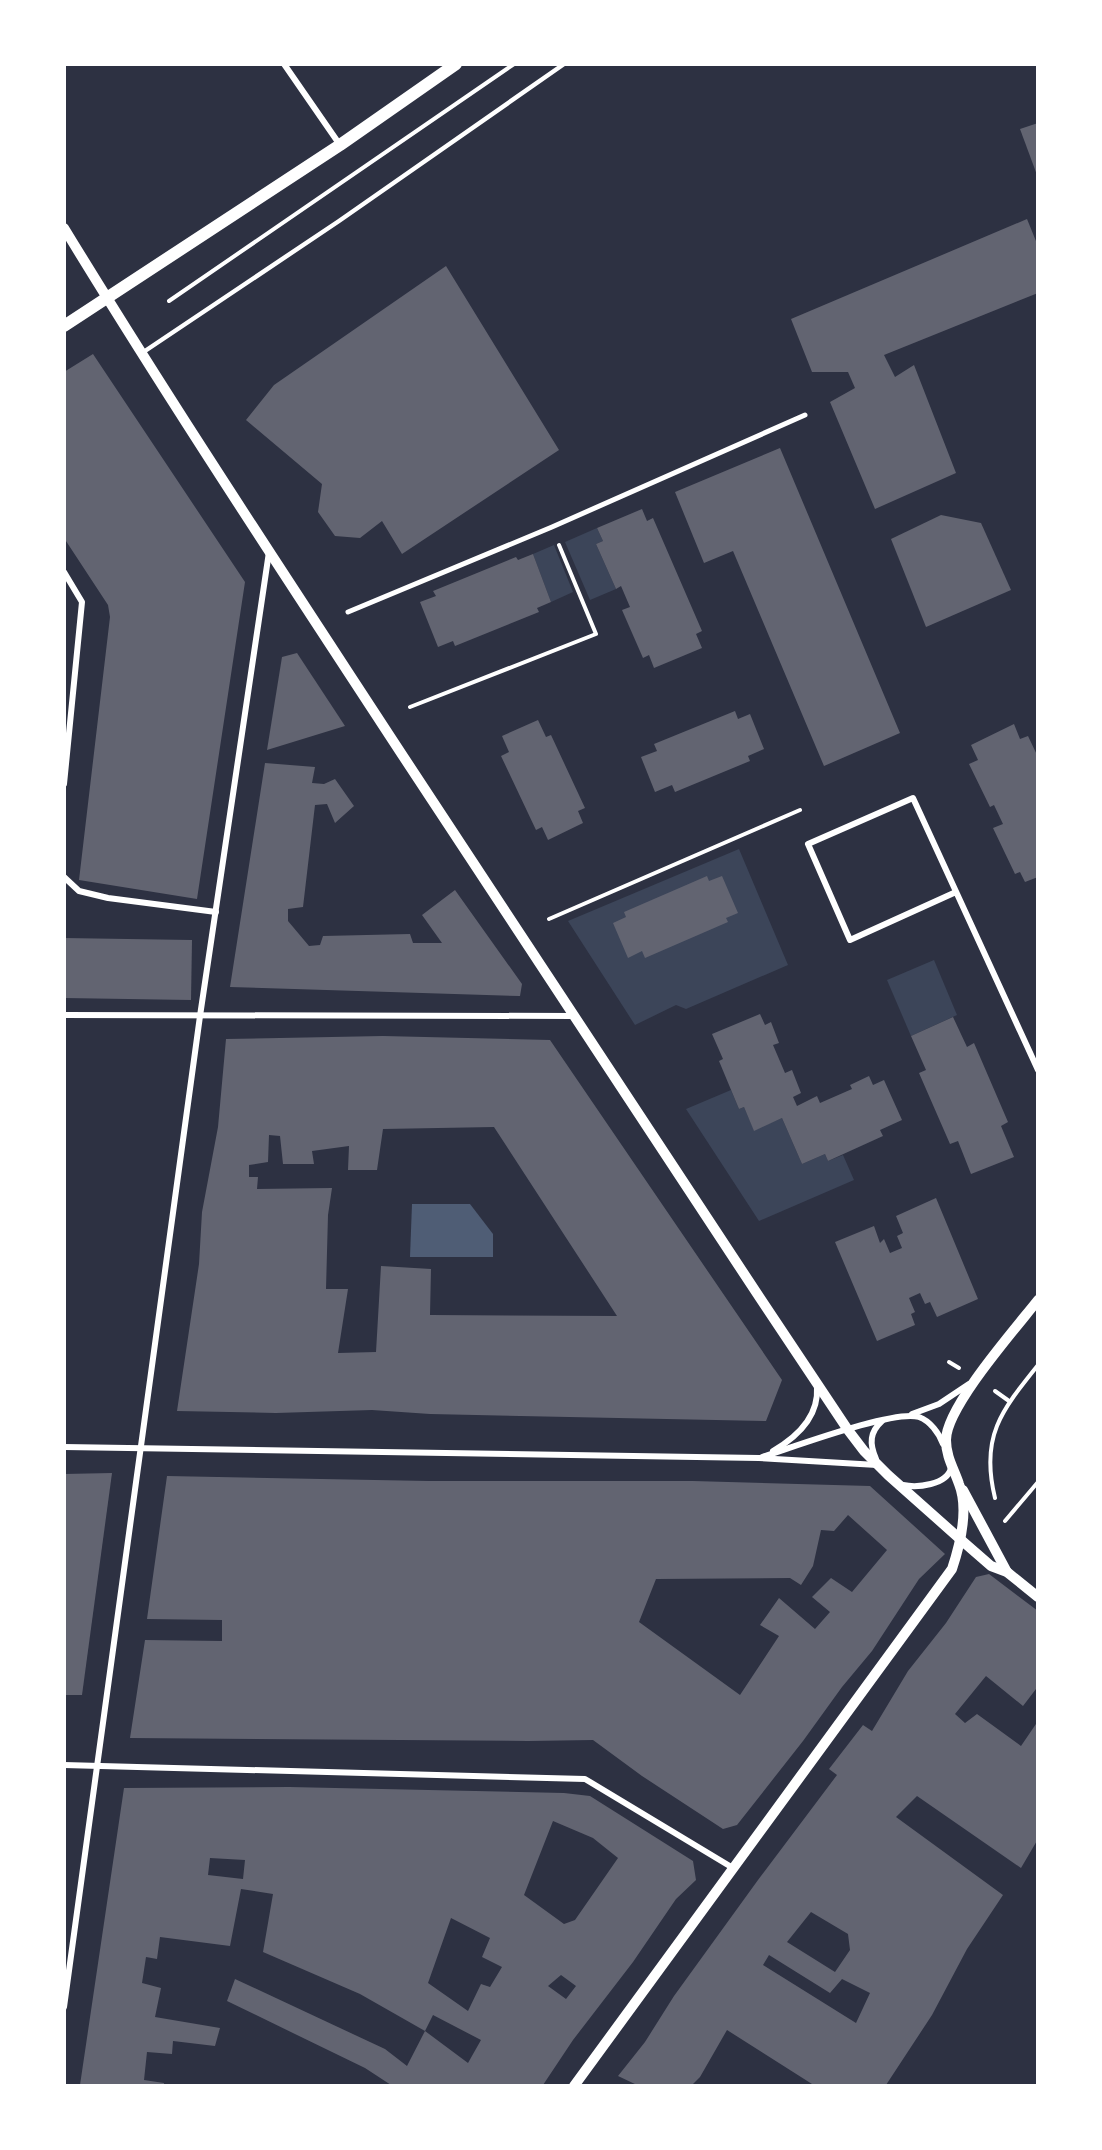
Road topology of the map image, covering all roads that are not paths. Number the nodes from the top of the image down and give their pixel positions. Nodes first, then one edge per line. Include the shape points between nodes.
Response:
1 (284, 64) edge
2 (456, 64) edge
3 (564, 64) edge
4 (340, 145) junction
5 (64, 228) edge
6 (106, 298) junction
7 (64, 326) edge
8 (142, 353) junction
9 (805, 415) dead end
10 (269, 552) junction
11 (64, 572) edge
12 (348, 612) dead end
13 (64, 784) edge
14 (64, 877) edge
15 (956, 892) junction
16 (216, 912) junction
17 (64, 1015) edge
18 (200, 1016) junction
19 (573, 1016) junction
20 (1038, 1070) edge
21 (1038, 1300) edge
22 (976, 1378) junction
23 (816, 1382) junction
24 (906, 1416) junction
25 (882, 1421) junction
26 (848, 1430) junction
27 (64, 1447) edge
28 (140, 1448) junction
29 (759, 1458) junction
30 (950, 1462) junction
31 (879, 1466) junction
32 (898, 1484) junction
33 (960, 1485) junction
34 (960, 1539) junction
35 (1007, 1572) junction
36 (1038, 1597) edge
37 (64, 1765) edge
38 (96, 1765) junction
39 (733, 1868) junction
40 (64, 2007) edge
41 (574, 2085) edge

1 - 4 street
2 - 4 main road
3 - 8 lane
4 - 6 main road
5 - 6 street
6 - 7 main road
6 - 8 street
8 - 10 street
9 - 12 street
10 - 16 street
10 - 19 street
11 - 13 street via 82,602
14 - 16 street via 79,891 108,898
15 - 15 street via 913,798 808,844 849,940
15 - 20 street
16 - 18 street
17 - 18 street
18 - 19 street
18 - 28 street
19 - 23 street
21 - 22 street
22 - 24 street via 947,1400
22 - 30 street via 947,1430
23 - 26 street
23 - 29 street via 816,1405 804,1427
24 - 25 street
24 - 30 street via 920,1418 932,1427
25 - 26 street
25 - 31 street via 871,1439
26 - 29 street
26 - 31 street
27 - 28 street
28 - 29 street
28 - 38 street
29 - 31 street
30 - 32 street via 950,1472 944,1478 916,1486
30 - 33 street
31 - 32 street
32 - 34 street
33 - 34 street
33 - 35 street
34 - 35 street via 991,1566
34 - 39 street via 947,1577
35 - 36 street
37 - 38 street
38 - 39 street via 585,1779
38 - 40 street
39 - 41 street

